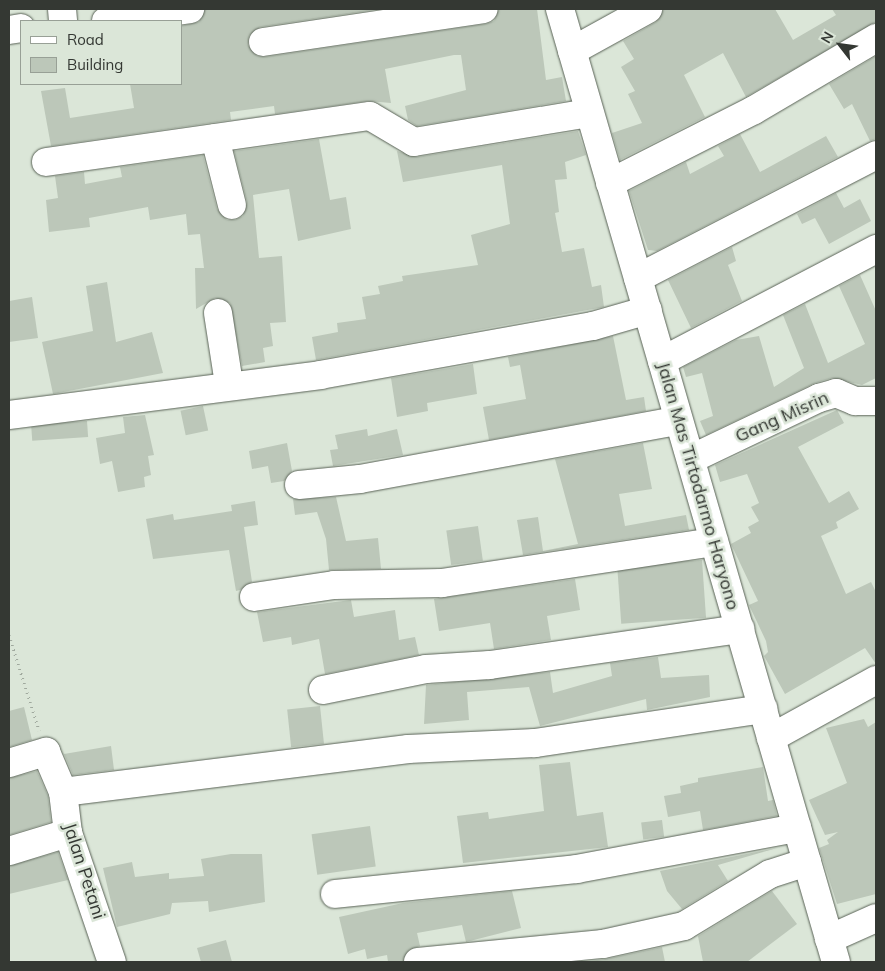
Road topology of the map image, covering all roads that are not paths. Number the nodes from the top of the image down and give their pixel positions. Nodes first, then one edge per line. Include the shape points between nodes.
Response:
1 (190, 9) edge
2 (484, 9) edge
3 (560, 9) edge
4 (648, 9) edge
5 (113, 20) edge
6 (876, 38) edge
7 (263, 42) dead end
8 (572, 51) junction
9 (590, 113) junction
10 (214, 138) junction
11 (876, 155) edge
12 (46, 162) dead end
13 (610, 183) junction
14 (232, 205) dead end
15 (876, 249) edge
16 (638, 278) junction
17 (648, 310) junction
18 (218, 313) dead end
19 (662, 361) junction
20 (229, 384) junction
21 (876, 401) edge
22 (9, 414) edge
23 (677, 420) junction
24 (691, 460) junction
25 (299, 485) dead end
26 (714, 542) junction
27 (254, 597) dead end
28 (740, 629) junction
29 (876, 680) edge
30 (323, 690) dead end
31 (763, 709) junction
32 (771, 738) junction
33 (9, 763) edge
34 (63, 792) junction
35 (797, 828) junction
36 (68, 833) junction
37 (9, 851) edge
38 (807, 862) junction
39 (335, 894) dead end
40 (876, 918) edge
41 (833, 951) edge
42 (112, 962) edge
43 (418, 962) edge

1 - 5 street
2 - 7 street
3 - 8 street, Jalan Mas Tirtodarmo Haryono
4 - 8 street
6 - 13 street via 754,110
8 - 9 street, Jalan Mas Tirtodarmo Haryono
9 - 10 street via 414,142 370,116
9 - 13 street, Jalan Mas Tirtodarmo Haryono
10 - 12 street
10 - 14 street
11 - 16 street
13 - 16 street, Jalan Mas Tirtodarmo Haryono
15 - 19 street
16 - 17 street, Jalan Mas Tirtodarmo Haryono
17 - 19 street, Jalan Mas Tirtodarmo Haryono
17 - 20 street via 593,326 320,375
18 - 20 street
19 - 23 street, Jalan Mas Tirtodarmo Haryono
20 - 22 street
21 - 24 street, Gang Misrin via 855,401 836,393 819,398
23 - 24 street, Jalan Mas Tirtodarmo Haryono
23 - 25 street via 360,479
24 - 26 street, Jalan Mas Tirtodarmo Haryono
26 - 27 street via 442,583 334,585
26 - 28 street, Jalan Mas Tirtodarmo Haryono
28 - 30 street via 490,665 426,668
28 - 31 street, Jalan Mas Tirtodarmo Haryono
29 - 32 street
31 - 32 street, Jalan Mas Tirtodarmo Haryono
31 - 34 street via 534,743 408,749
32 - 35 street, Jalan Mas Tirtodarmo Haryono
33 - 34 street, Jalan Petani via 46,752
34 - 36 street, Jalan Petani
35 - 38 street, Jalan Mas Tirtodarmo Haryono
35 - 39 street via 577,869
36 - 37 street
36 - 42 street, Jalan Petani
38 - 41 street, Jalan Mas Tirtodarmo Haryono
38 - 43 street via 770,874 684,926 602,944
40 - 41 street

